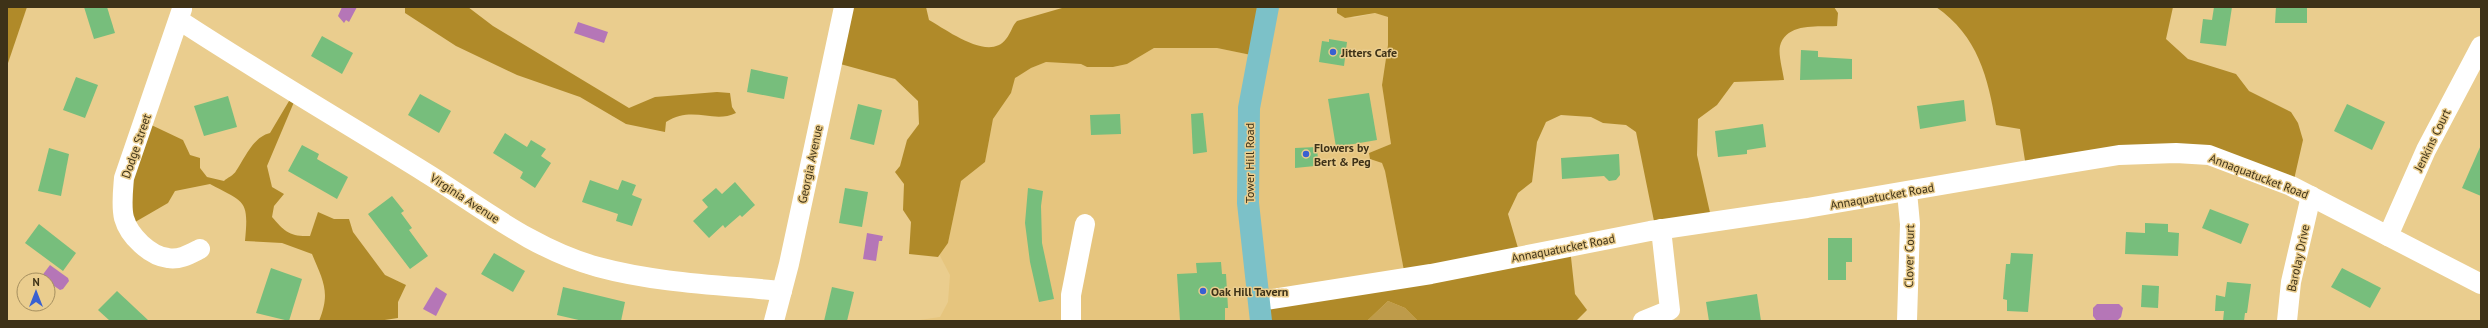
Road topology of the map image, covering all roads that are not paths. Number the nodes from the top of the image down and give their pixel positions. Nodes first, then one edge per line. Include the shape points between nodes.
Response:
1 (844, 7) edge
2 (1268, 7) edge
3 (180, 14) edge
4 (2481, 46) edge
5 (1907, 192) junction
6 (2311, 196) junction
7 (1085, 224) dead end
8 (1661, 229) junction
9 (2388, 236) junction
10 (200, 249) dead end
11 (2481, 284) edge
12 (782, 291) junction
13 (1260, 311) edge
14 (774, 321) edge
15 (1071, 321) edge
16 (1643, 321) edge
17 (1907, 321) edge
18 (2287, 321) edge

1 - 12 street, Georgia Avenue
2 - 13 main road, Tower Hill Road via 1259,46 1250,108 1248,203
3 - 10 street, Dodge Street via 124,178 124,219 139,242 168,258 183,258
3 - 12 street, Virginia Avenue via 482,210 557,252 598,268 650,277
4 - 9 street, Jenkins Court via 2426,150
5 - 6 street, Annaquatucket Road via 2119,155 2176,153 2209,155
5 - 8 street, Annaquatucket Road
5 - 17 street, Clover Court via 1910,224
6 - 9 street, Annaquatucket Road
6 - 18 street, Barolay Drive via 2291,282
7 - 15 street via 1071,295
8 - 13 street, Annaquatucket Road
8 - 16 street via 1670,310
9 - 11 street, Annaquatucket Road
12 - 14 street, Georgia Avenue

